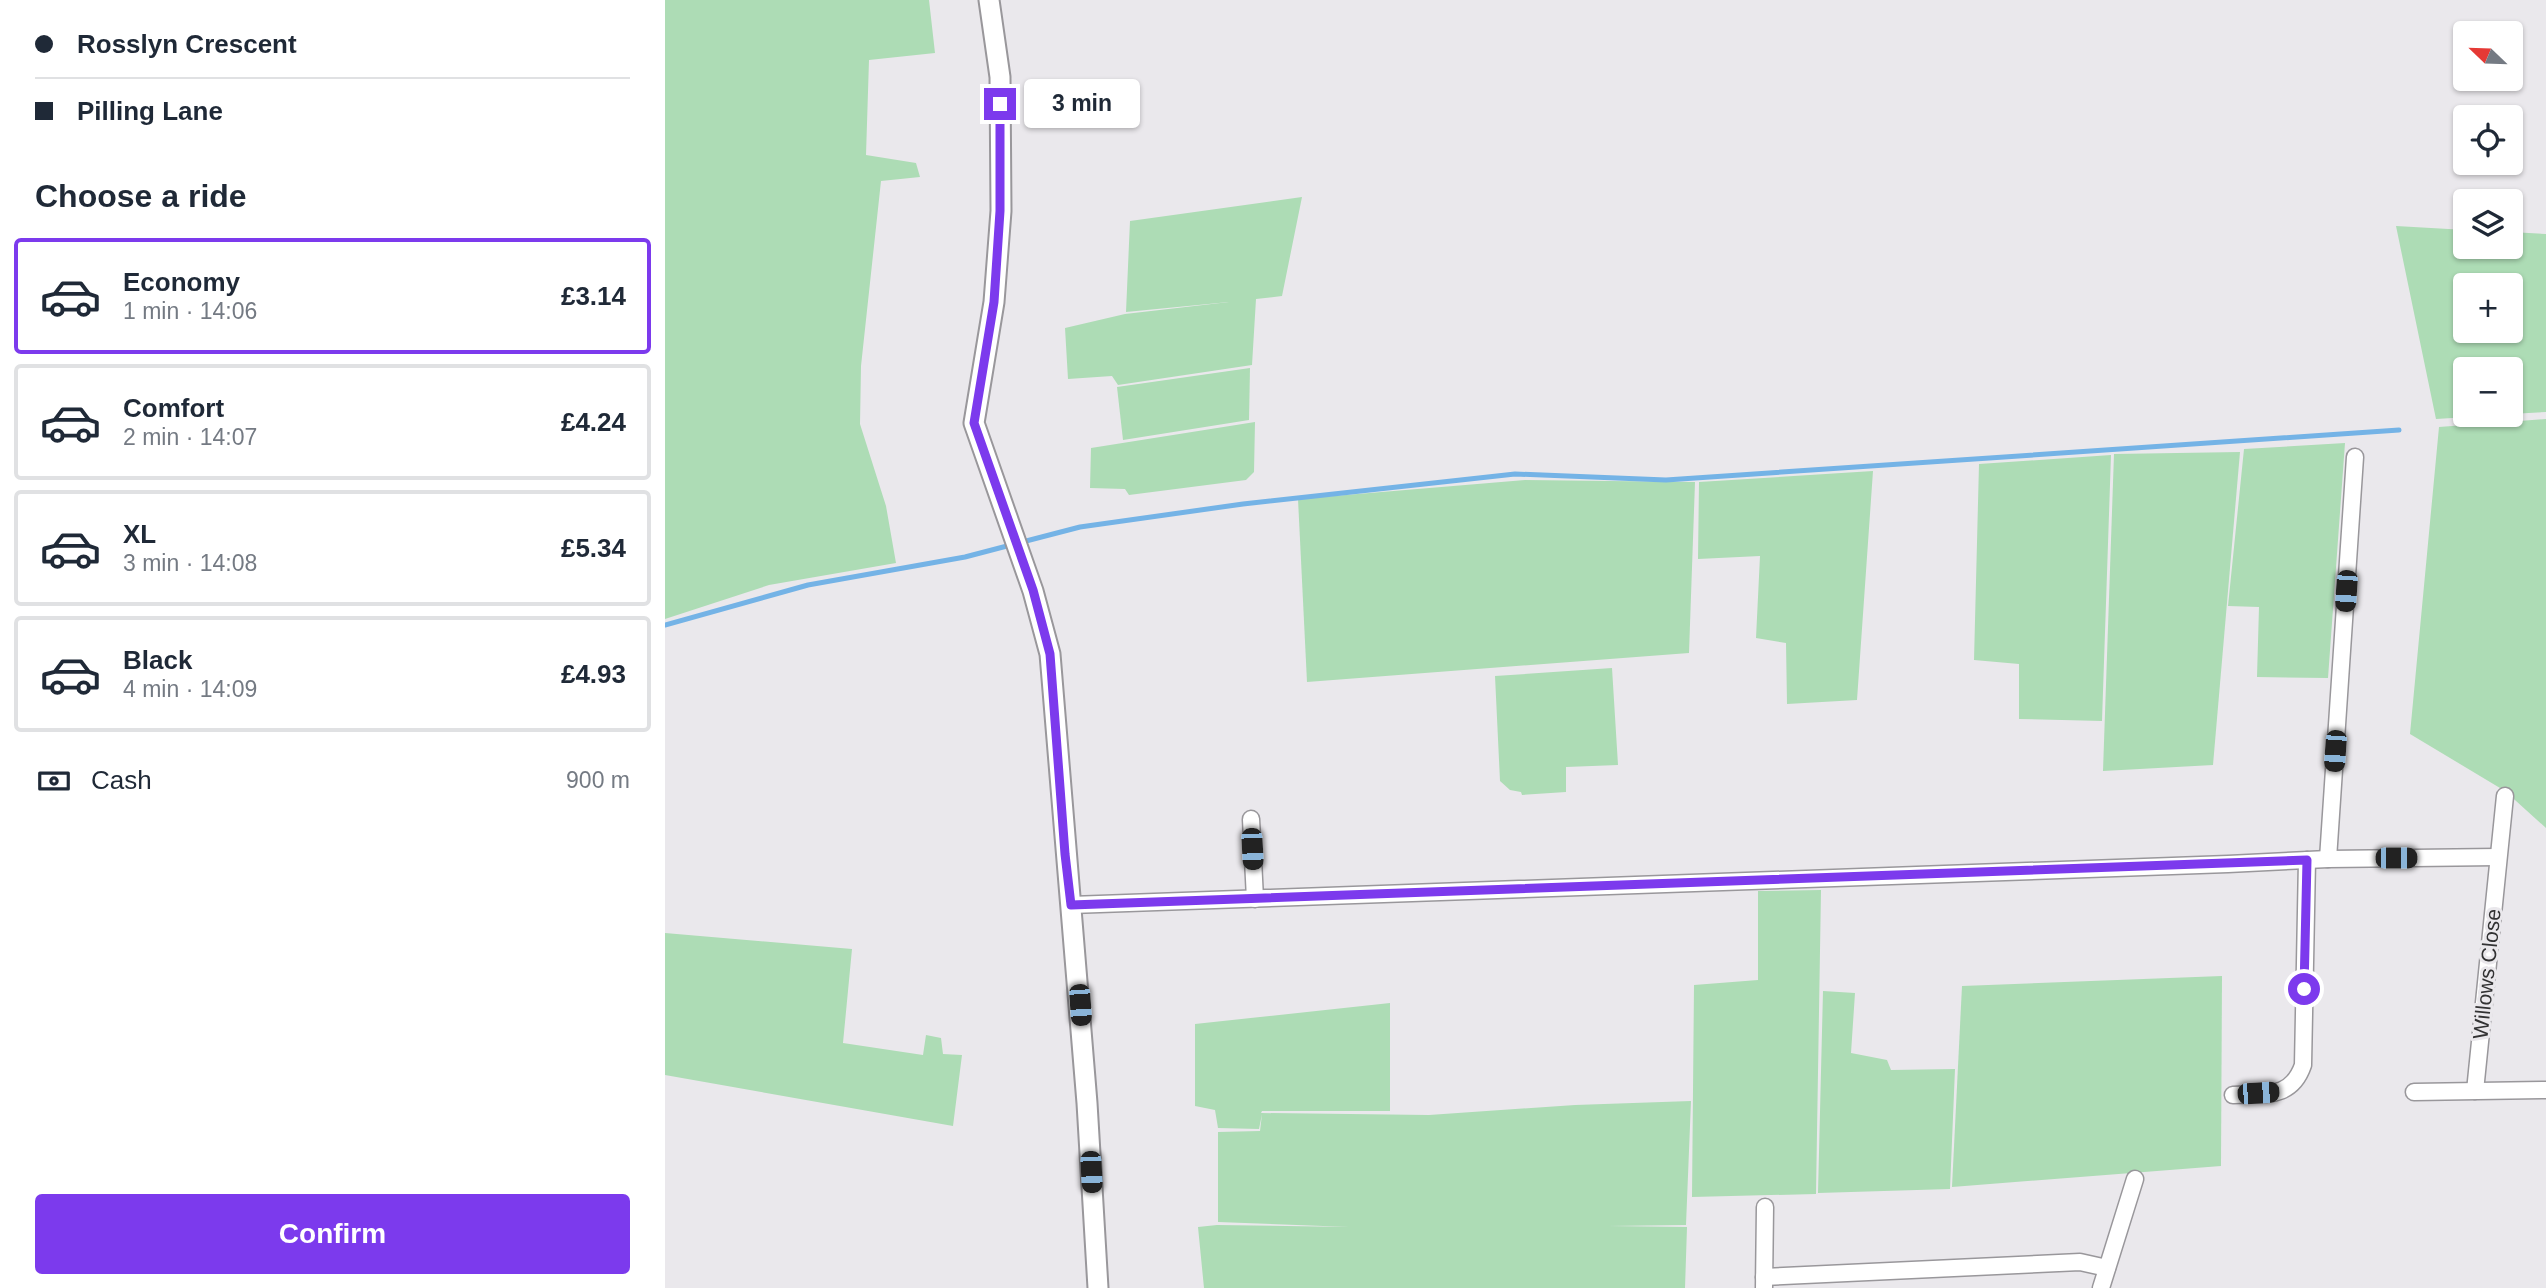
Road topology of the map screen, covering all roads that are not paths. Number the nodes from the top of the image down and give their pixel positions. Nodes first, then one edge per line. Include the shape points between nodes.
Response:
1 (989, 0) edge
2 (2355, 457) dead end
3 (2505, 796) dead end
4 (1251, 819) dead end
5 (2498, 857) junction
6 (2328, 859) junction
7 (2307, 860) junction
8 (1255, 899) junction
9 (1071, 905) junction
10 (2546, 1090) edge
11 (2475, 1091) junction
12 (2414, 1092) dead end
13 (2233, 1095) dead end
14 (2135, 1179) dead end
15 (1765, 1207) dead end
16 (2107, 1268) junction
17 (1764, 1282) edge
18 (1098, 1288) edge
19 (2101, 1288) edge

1 - 9 street via 1000,77 1000,211 994,302 974,423 1033,590 1050,654
2 - 6 street
3 - 5 street, Willows Close
4 - 8 street
5 - 6 street
5 - 11 street, Willows Close
6 - 7 street
7 - 8 street
7 - 13 street via 2303,1065 2299,1078 2284,1091
8 - 9 street
9 - 18 street
10 - 11 street
11 - 12 street
14 - 16 street
15 - 17 street
16 - 17 street via 2080,1262
16 - 19 street

